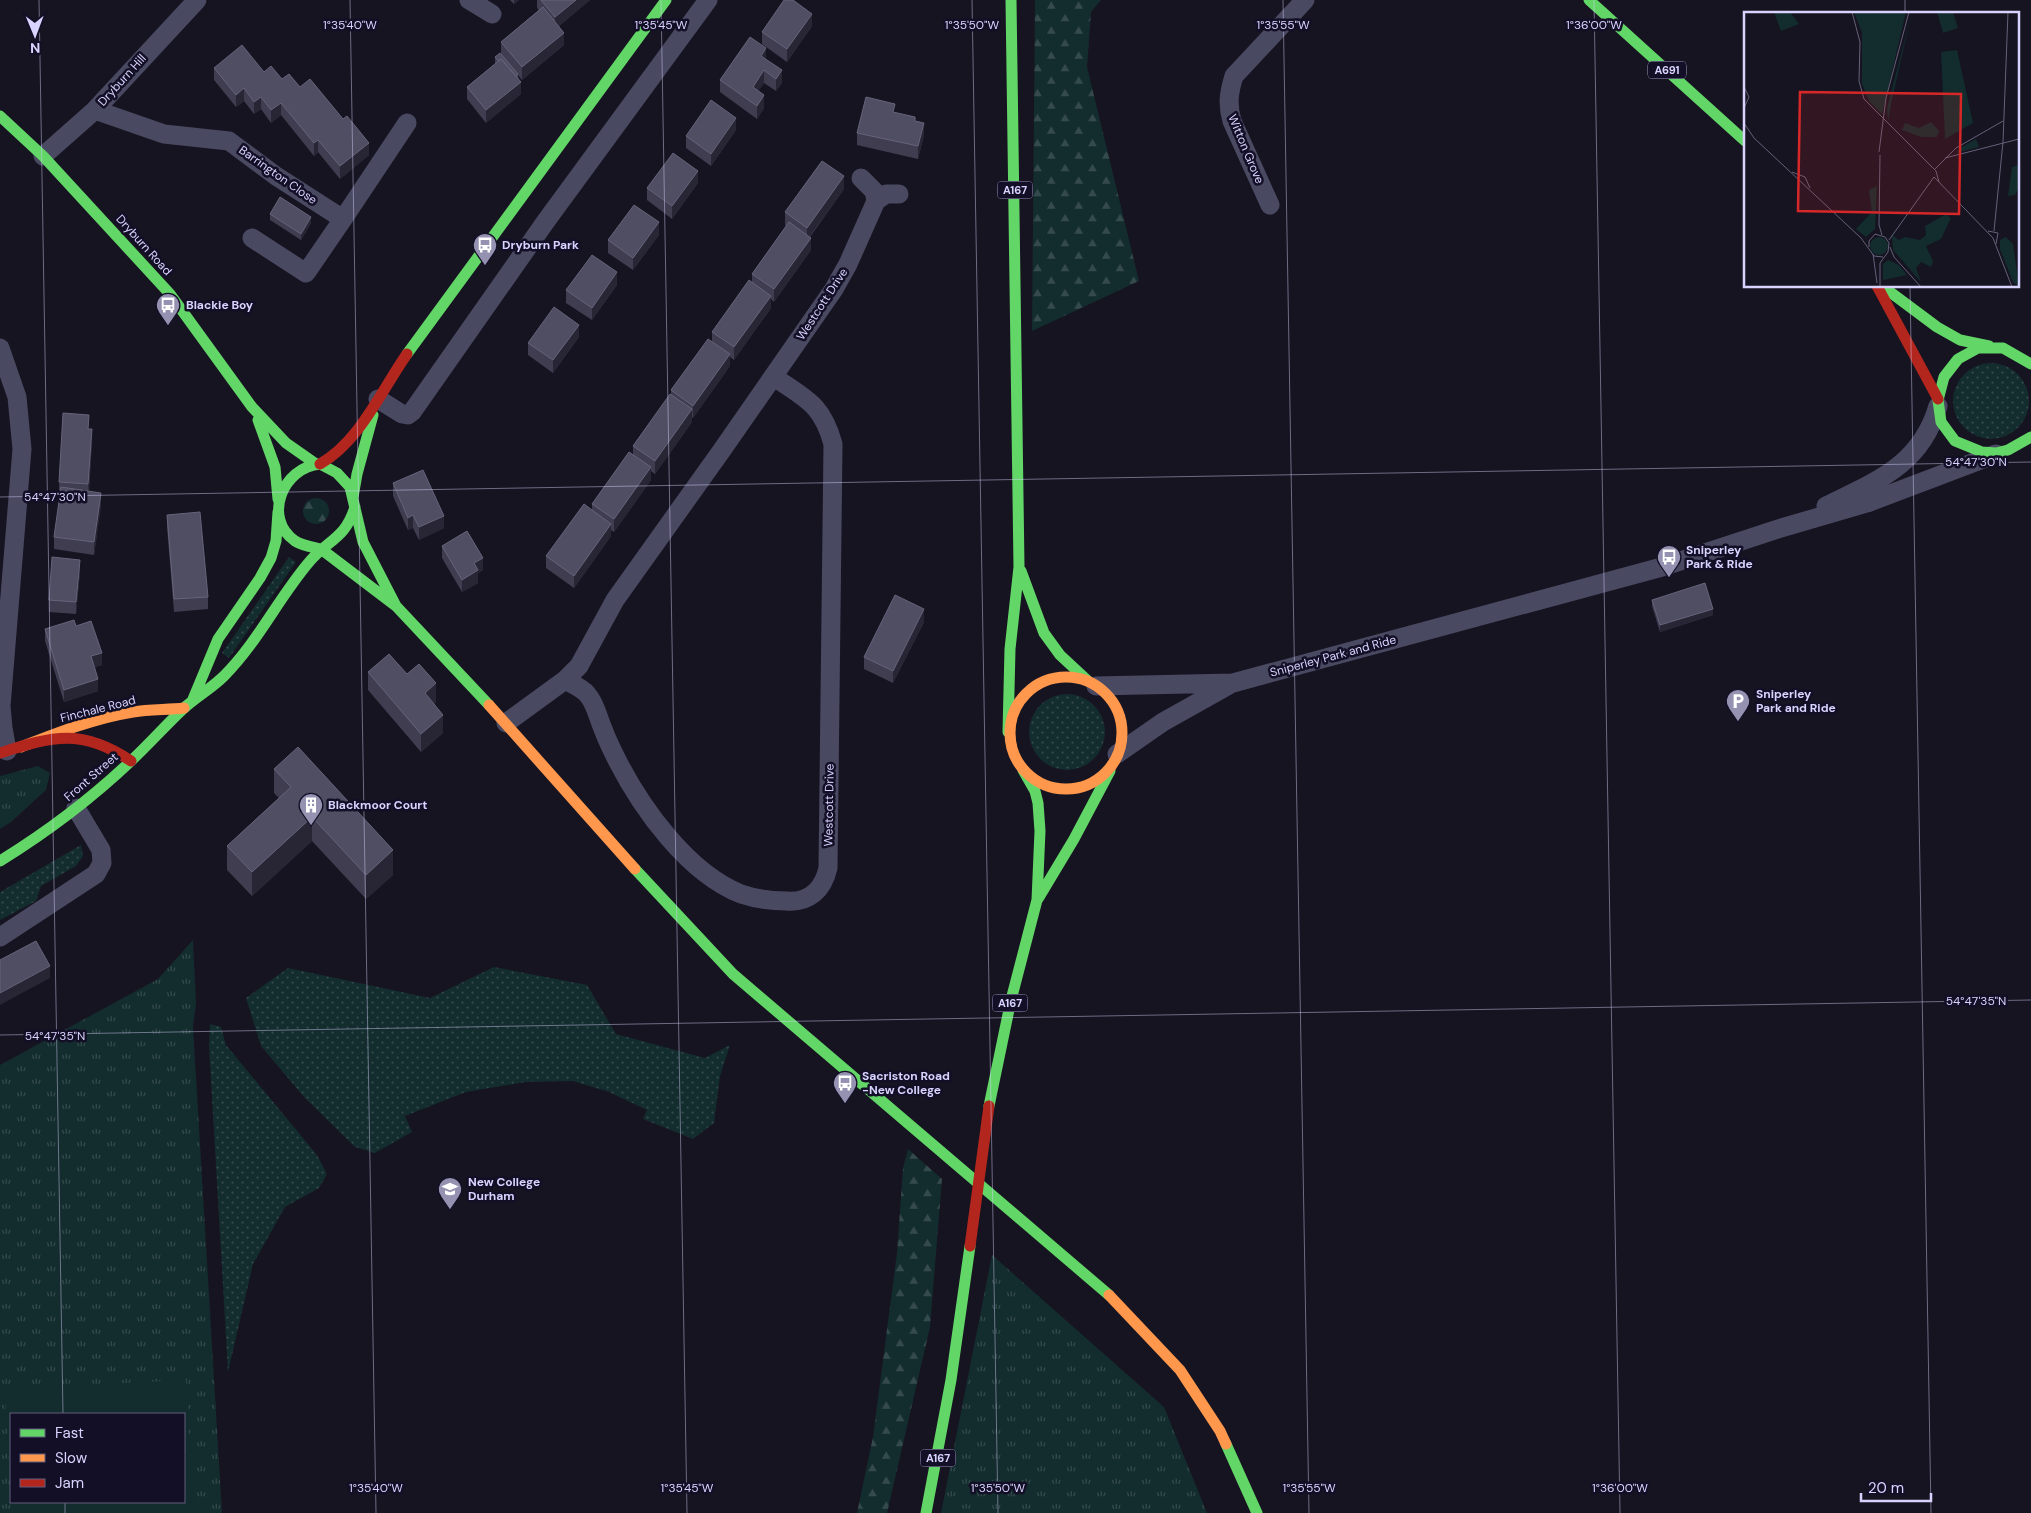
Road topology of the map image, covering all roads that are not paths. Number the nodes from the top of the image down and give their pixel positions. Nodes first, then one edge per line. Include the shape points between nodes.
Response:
1 (198, 0) edge
2 (469, 0) edge
3 (666, 0) edge
4 (1012, 0) edge
5 (1304, 0) edge
6 (1589, 0) edge
7 (701, 3) edge
8 (492, 14) dead end
9 (95, 110) junction
10 (0, 116) edge
11 (407, 123) dead end
12 (1744, 140) edge
13 (43, 156) junction
14 (861, 178) dead end
15 (899, 194) dead end
16 (876, 201) junction
17 (519, 202) junction
18 (1270, 205) dead end
19 (342, 219) junction
20 (546, 221) junction
21 (252, 238) dead end
22 (1878, 288) edge
23 (1885, 288) edge
24 (1989, 346) junction
25 (0, 348) edge
26 (2031, 364) edge
27 (774, 376) junction
28 (377, 401) junction
29 (1938, 402) junction
30 (252, 406) junction
31 (2031, 437) edge
32 (2000, 453) junction
33 (2022, 454) dead end
34 (318, 464) junction
35 (278, 499) junction
36 (354, 502) junction
37 (278, 512) junction
38 (1778, 529) junction
39 (320, 549) junction
40 (1019, 567) junction
41 (396, 606) junction
42 (565, 680) junction
43 (1233, 683) junction
44 (1092, 684) junction
45 (187, 706) junction
46 (506, 723) junction
47 (1008, 732) junction
48 (10, 751) edge
49 (1116, 758) junction
50 (131, 760) junction
51 (1022, 769) junction
52 (76, 808) junction
53 (0, 861) edge
54 (1037, 900) junction
55 (0, 937) edge
56 (926, 1513) edge
57 (1257, 1513) edge

1 - 9 street, Dryburn Hill
2 - 8 street
3 - 17 main road
4 - 40 main road, A167
5 - 18 street, Witton Grove via 1234,76 1230,88 1228,107 1232,120
6 - 12 main road, A691
7 - 20 street
9 - 13 street, Dryburn Hill
9 - 19 street, Barrington Close via 164,134 228,141
10 - 13 main road, Dryburn Road
11 - 19 street
13 - 30 main road, Dryburn Road via 170,294
14 - 16 street via 874,191
15 - 16 street via 886,194
16 - 27 street, Westcott Drive via 834,289
17 - 20 street
17 - 28 main road via 388,381
19 - 21 street via 306,273
20 - 28 street via 412,412 402,414
22 - 29 main road
23 - 24 main road via 1936,327 1960,340
24 - 26 main road via 2013,351
24 - 29 main road via 1971,350 1956,360 1944,374
25 - 48 street via 17,397 22,449 1,706 2,728
27 - 42 street, Westcott Drive via 615,600 579,666
27 - 42 street, Westcott Drive via 820,412 833,444 828,868 823,885 806,899 791,902 756,898 721,883 697,865 676,846 636,795 587,694
28 - 34 main road via 336,454
28 - 36 main road via 357,474
29 - 32 main road via 1942,423 1952,437 1969,450
29 - 38 street via 1927,436 1897,469
30 - 34 main road, Dryburn Road via 286,443
30 - 35 main road, Dryburn Road via 275,467
31 - 32 main road via 2022,445
32 - 33 main road
32 - 38 street via 1867,503
34 - 35 main road via 300,470 282,489
34 - 36 main road via 341,477 350,487
35 - 37 main road
36 - 39 main road via 348,528
36 - 41 main road via 368,555
37 - 39 main road via 281,525 289,535 307,547
37 - 45 main road, Front Street via 271,558 265,571 219,638 202,680
38 - 43 street, Sniperley Park and Ride via 1662,567
39 - 41 main road
39 - 45 main road, Front Street via 229,670
40 - 44 main road, A167 via 1044,633 1060,655
40 - 47 main road, A167 via 1010,649
41 - 46 main road
42 - 46 street, Westcott Drive
43 - 44 street
43 - 49 street via 1163,722
44 - 47 main road via 1064,677 1046,680 1026,694 1013,710
44 - 49 main road via 1112,701 1120,718 1122,739
45 - 48 main road, Finchale Road via 136,712 83,724
45 - 50 main road, Front Street
46 - 57 main road via 655,892 734,974 1118,1303 1180,1370 1224,1439
47 - 51 main road via 1012,751
48 - 50 main road, Finchale Road via 53,740 80,739 94,741
49 - 51 main road via 1097,780 1078,788 1048,786
49 - 54 main road, A167 via 1074,839
50 - 52 main road, Front Street
51 - 54 main road, A167 via 1038,803
52 - 53 main road, Front Street
52 - 55 street via 101,850 102,863 96,874
54 - 56 main road, A167, bridge via 1011,1000 989,1106 958,1339

